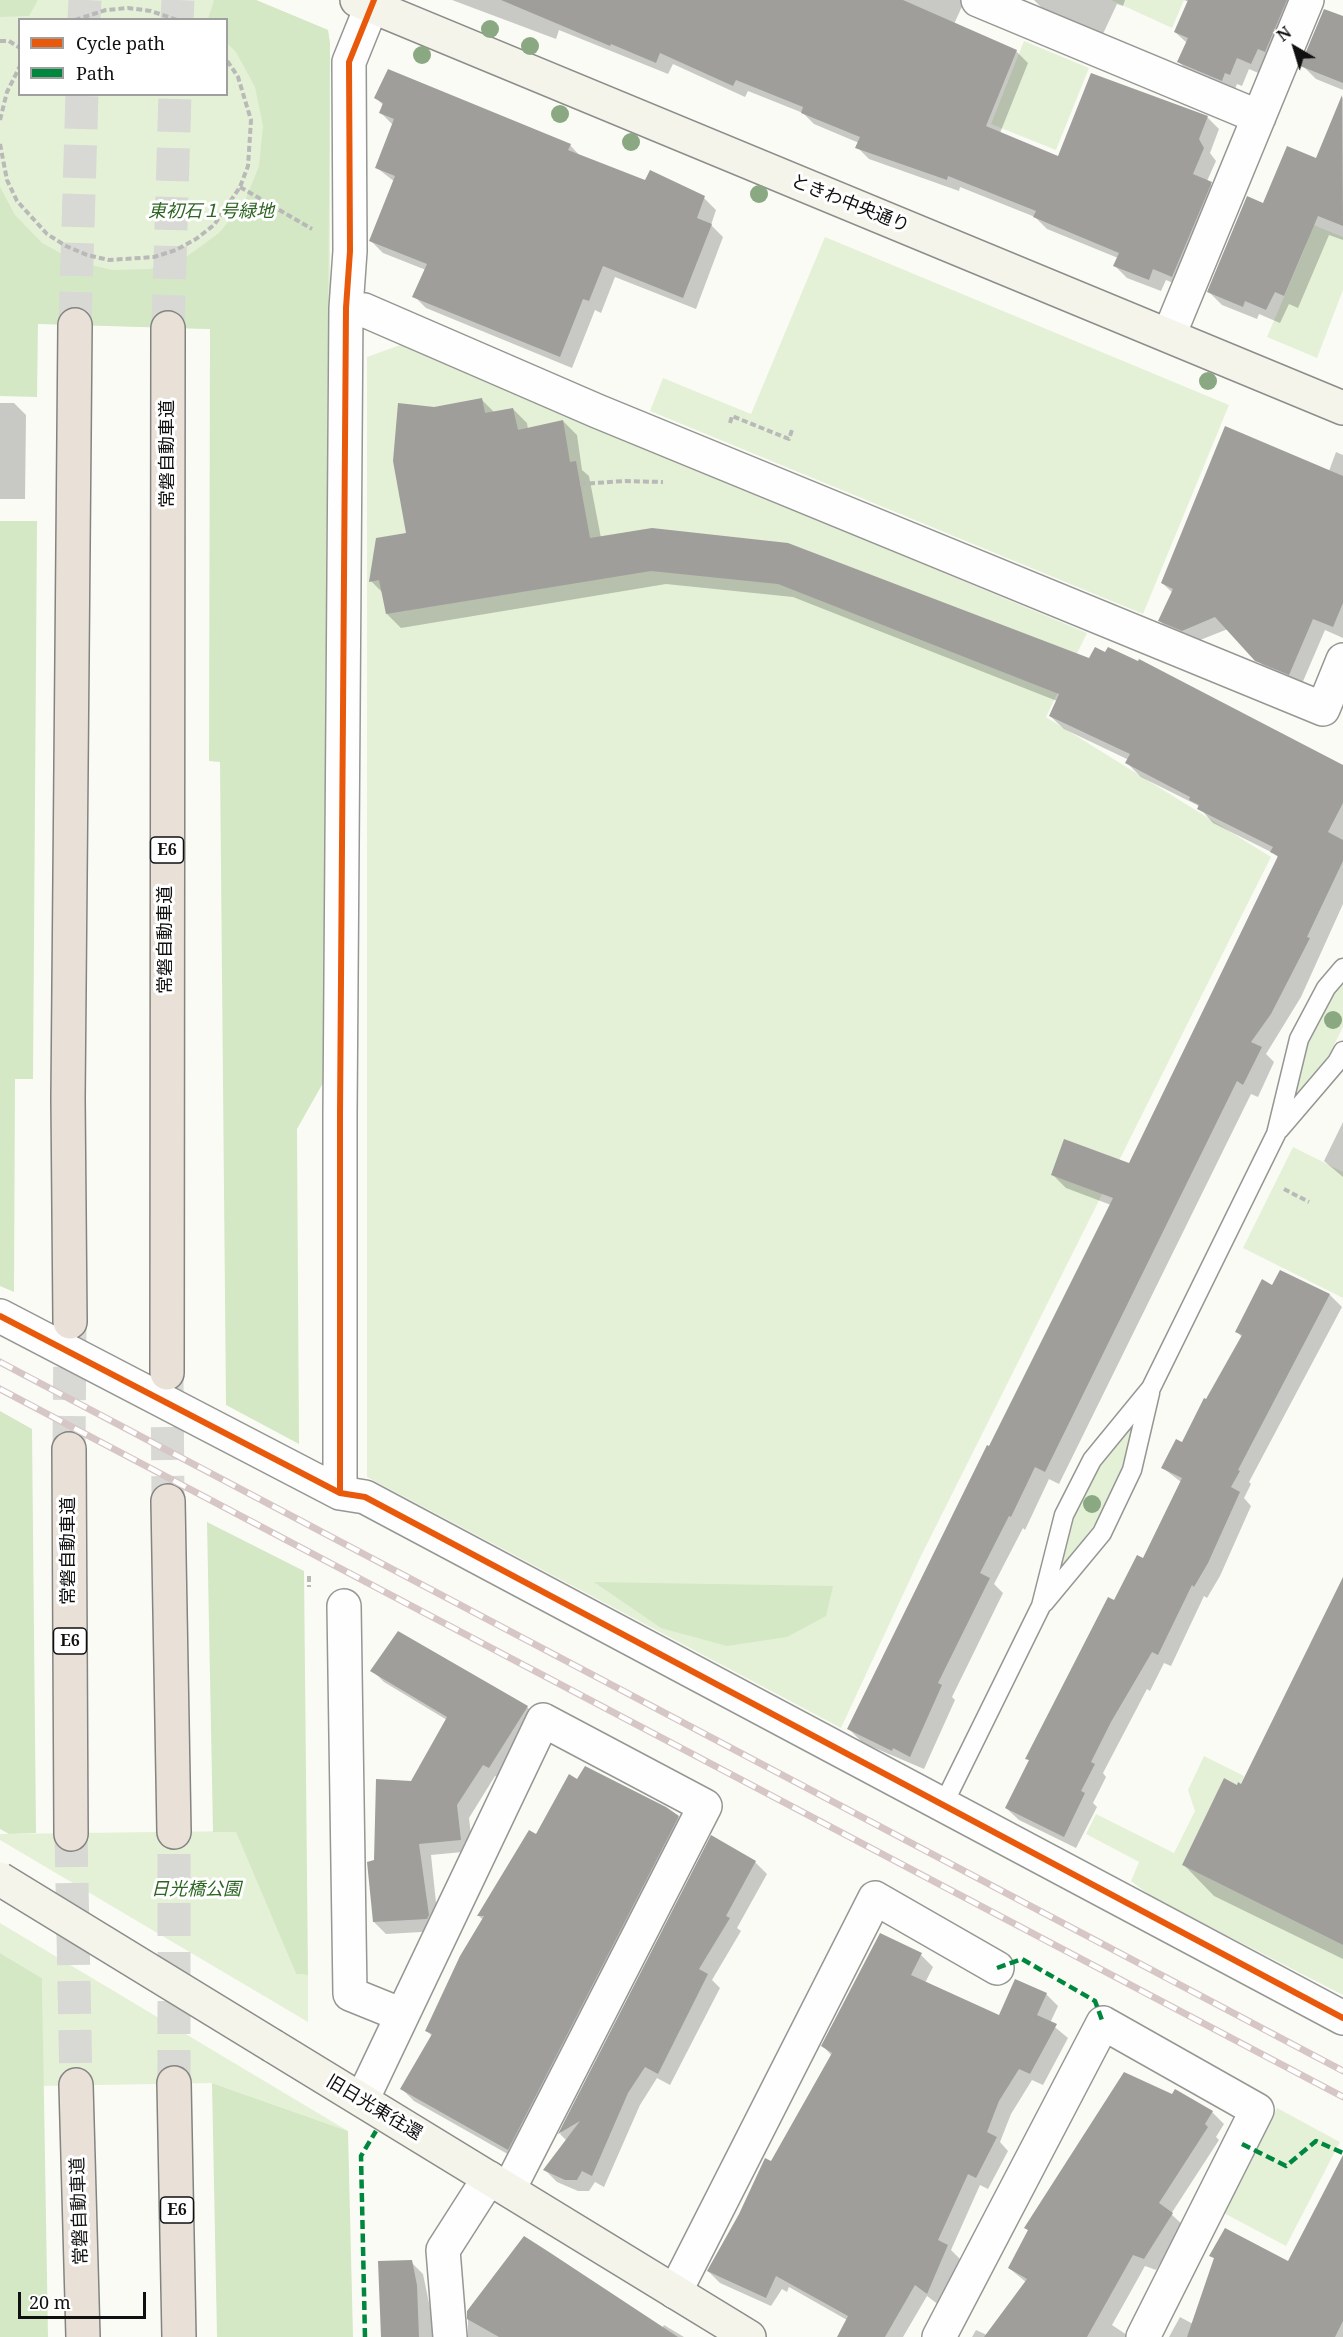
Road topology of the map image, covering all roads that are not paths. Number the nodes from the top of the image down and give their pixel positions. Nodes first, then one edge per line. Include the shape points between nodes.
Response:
1 (978, 0) edge
2 (1306, 0) edge
3 (367, 2) edge
4 (1259, 117) junction
5 (346, 308) junction
6 (75, 325) tunnel mouth
7 (168, 328) tunnel mouth
8 (1168, 334) junction
9 (1343, 408) edge
10 (1343, 660) edge
11 (1333, 713) edge
12 (1343, 968) edge
13 (1343, 1051) edge
14 (1276, 1134) junction
15 (0, 1316) edge
16 (70, 1322) tunnel mouth
17 (167, 1373) tunnel mouth
18 (1151, 1388) junction
19 (69, 1449) tunnel mouth
20 (340, 1493) junction
21 (168, 1501) tunnel mouth
22 (344, 1606) dead end
23 (1041, 1606) junction
24 (943, 1805) junction
25 (174, 1832) tunnel mouth
26 (71, 1834) tunnel mouth
27 (0, 1879) edge
28 (997, 1968) dead end
29 (402, 2015) junction
30 (1343, 2018) edge
31 (174, 2084) tunnel mouth
32 (76, 2085) tunnel mouth
33 (362, 2100) junction
34 (499, 2184) junction
35 (675, 2292) junction
36 (83, 2337) edge
37 (179, 2337) edge
38 (450, 2337) edge
39 (748, 2337) edge
40 (939, 2337) edge
41 (1143, 2337) edge

1 - 4 street
2 - 4 street
3 - 5 street via 349,62 350,251
3 - 8 street, ときわ中央通り
4 - 8 street
5 - 11 street via 364,310 608,416
5 - 20 street
6 - 16 highway via 68,1086
7 - 17 highway, 常磐自動車道 / E6
8 - 9 street, ときわ中央通り
10 - 11 street
12 - 14 lane via 1326,988 1299,1039
13 - 14 lane
14 - 18 lane
15 - 20 street
18 - 23 lane via 1092,1460 1064,1515
18 - 23 lane via 1132,1470 1102,1533
19 - 26 highway, 常磐自動車道 / E6
20 - 24 street via 365,1497
21 - 25 highway
22 - 29 street via 350,1994
23 - 24 lane
24 - 30 street
27 - 33 street, 旧日光東往還, bridge
28 - 35 street via 875,1899
29 - 33 street
29 - 34 street via 543,1720 705,1806
31 - 37 highway, E6
32 - 36 highway, 常磐自動車道
33 - 34 street, 旧日光東往還
34 - 35 street, 旧日光東往還
34 - 38 street via 442,2250
35 - 39 street, 旧日光東往還
40 - 41 street via 1103,2024 1257,2110

